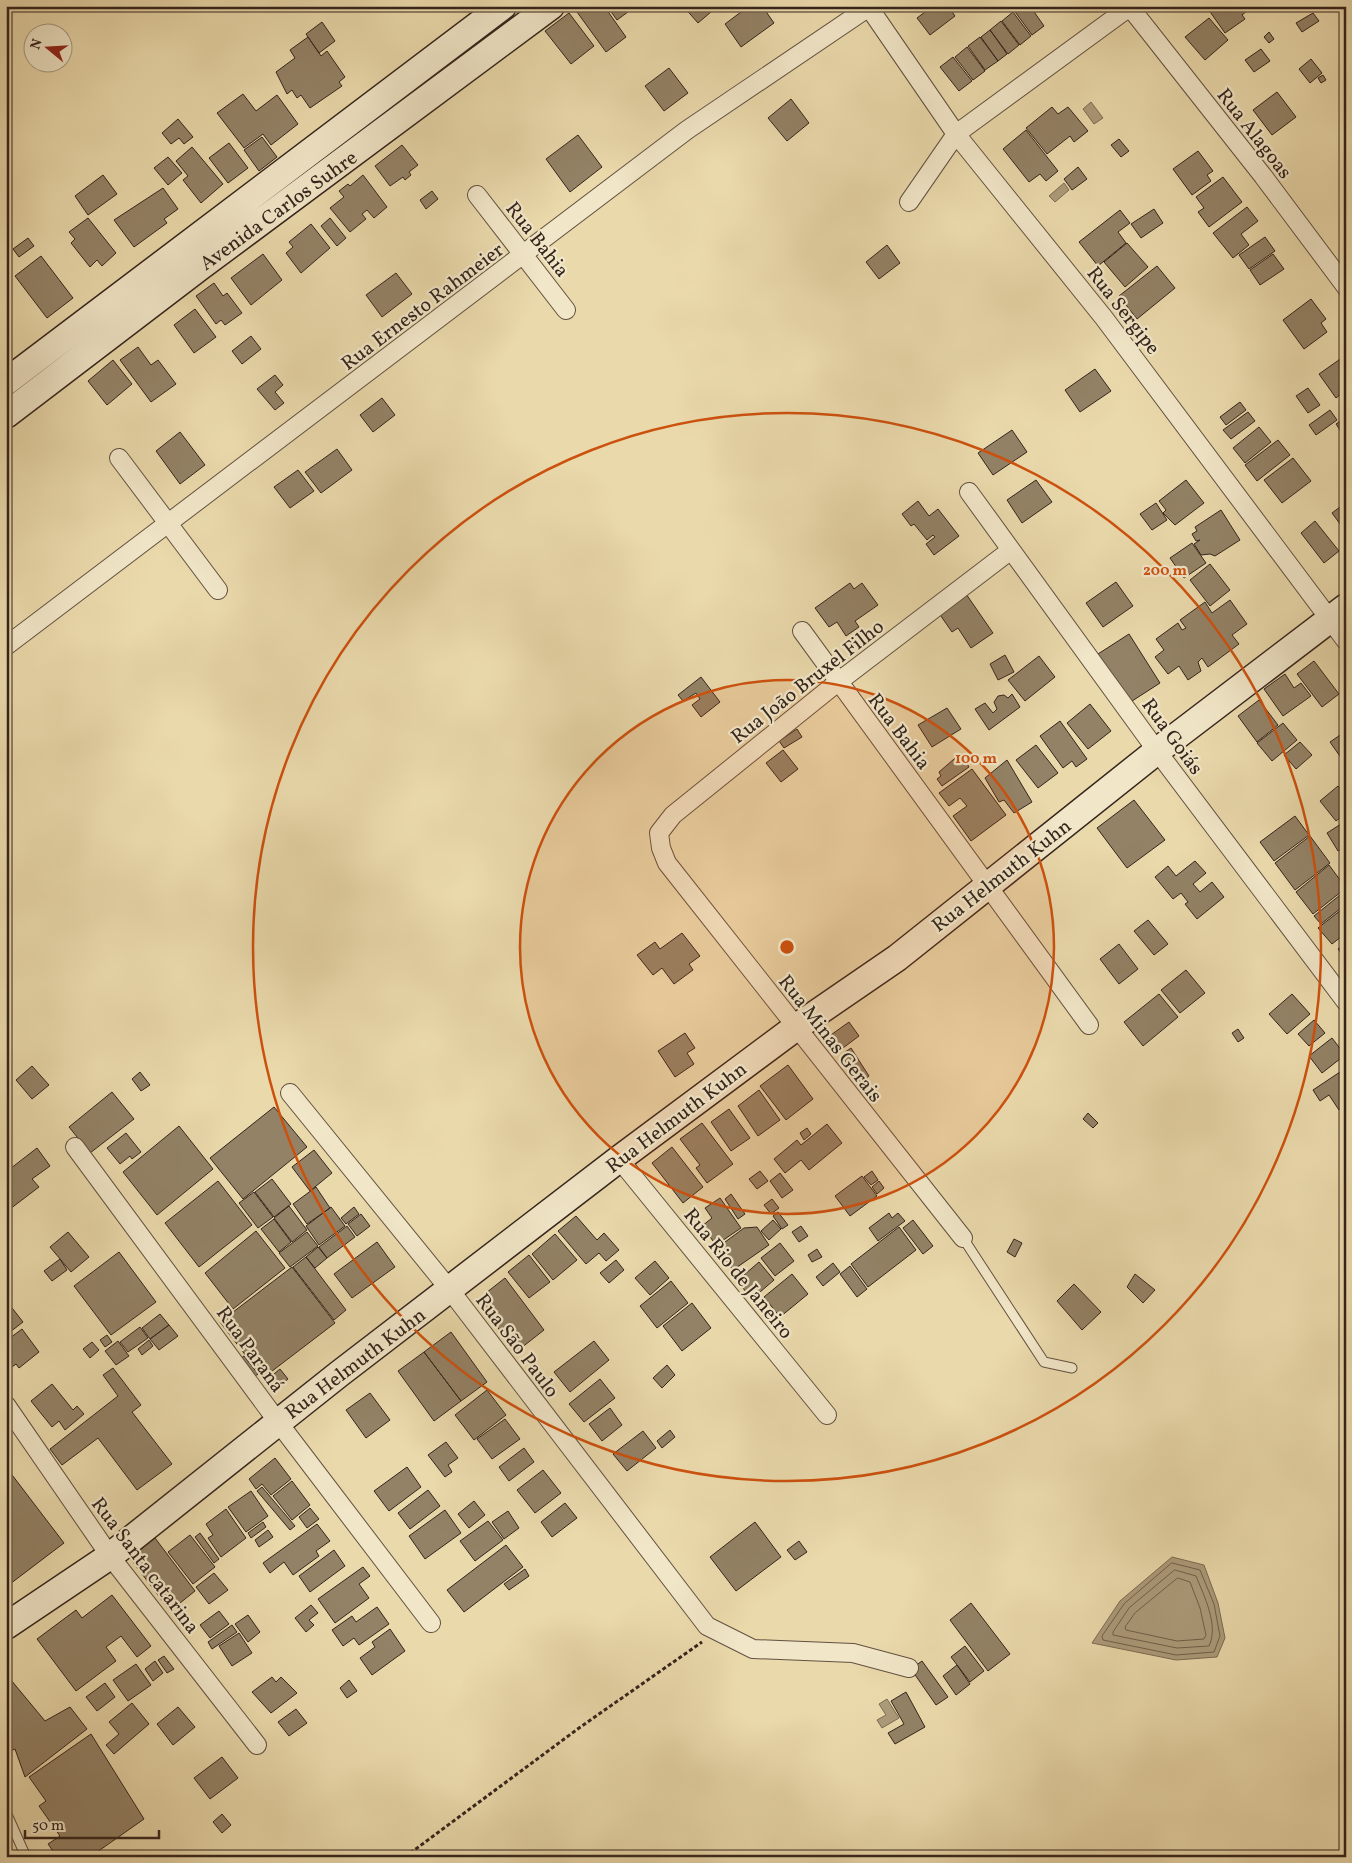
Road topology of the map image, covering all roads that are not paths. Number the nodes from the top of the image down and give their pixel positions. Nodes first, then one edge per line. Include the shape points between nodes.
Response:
1 (504, 6) edge
2 (551, 6) edge
3 (1130, 6) edge
4 (869, 7) edge
5 (394, 91) junction
6 (409, 113) junction
7 (956, 134) junction
8 (477, 195) dead end
9 (909, 202) dead end
10 (523, 255) junction
11 (1346, 287) edge
12 (566, 310) dead end
13 (46, 352) junction
14 (62, 373) junction
15 (6, 382) edge
16 (6, 415) edge
17 (119, 458) dead end
18 (969, 492) dead end
19 (168, 525) junction
20 (1011, 550) junction
21 (218, 590) dead end
22 (1338, 613) edge
23 (802, 631) dead end
24 (1346, 641) edge
25 (6, 646) edge
26 (838, 682) junction
27 (1157, 751) junction
28 (667, 863) joint
29 (988, 885) junction
30 (1346, 1002) edge
31 (1089, 1025) dead end
32 (795, 1028) junction
33 (290, 1093) dead end
34 (75, 1148) dead end
35 (619, 1159) junction
36 (962, 1238) joint
37 (450, 1290) junction
38 (1072, 1368) dead end
39 (6, 1405) edge
40 (827, 1414) dead end
41 (278, 1422) junction
42 (110, 1556) junction
43 (430, 1623) dead end
44 (6, 1626) edge
45 (909, 1668) dead end
46 (257, 1746) dead end
47 (6, 1812) edge
48 (26, 1857) edge

1 - 5 main road, Avenida Carlos Suhre
2 - 6 main road, Avenida Carlos Suhre
3 - 7 street
3 - 11 street, Rua Alagoas
4 - 7 street, Rua Sergipe
4 - 10 street, Rua Ernesto Rahmeier via 687,130
5 - 6 main road
5 - 13 main road, Avenida Carlos Suhre
6 - 14 main road, Avenida Carlos Suhre
7 - 9 street
7 - 22 street, Rua Sergipe
8 - 10 street, Rua Bahia
10 - 12 street, Rua Bahia
10 - 19 street, Rua Ernesto Rahmeier
13 - 14 main road
13 - 15 main road, Avenida Carlos Suhre
14 - 16 main road, Avenida Carlos Suhre
17 - 19 street
18 - 20 street, Rua Goiás
19 - 21 street
19 - 25 street, Rua Ernesto Rahmeier
20 - 26 street, Rua João Bruxel Filho
20 - 27 street, Rua Goiás
22 - 24 street, Rua Sergipe
22 - 27 main road, Rua Helmuth Kuhn
23 - 26 street, Rua Bahia
26 - 28 street, Rua João Bruxel Filho via 673,815 660,833
26 - 29 street, Rua Bahia
27 - 29 main road, Rua Helmuth Kuhn
27 - 30 street, Rua Goiás
28 - 32 street, Rua Minas Gerais
29 - 31 street, Rua Bahia
29 - 32 main road, Rua Helmuth Kuhn via 897,958
32 - 35 main road, Rua Helmuth Kuhn
32 - 36 street, Rua Minas Gerais
33 - 37 street, Rua São Paulo
34 - 41 street, Rua Paraná
35 - 37 main road, Rua Helmuth Kuhn
35 - 40 street, Rua Rio de Janeiro
36 - 38 lane via 1044,1362
37 - 41 main road, Rua Helmuth Kuhn
37 - 45 street, Rua São Paulo via 712,1629 753,1649 853,1653
39 - 42 street, Rua Santa catarina
41 - 42 main road, Rua Helmuth Kuhn
41 - 43 street, Rua Paraná
42 - 44 main road, Rua Helmuth Kuhn
42 - 46 street, Rua Santa catarina
47 - 48 lane

